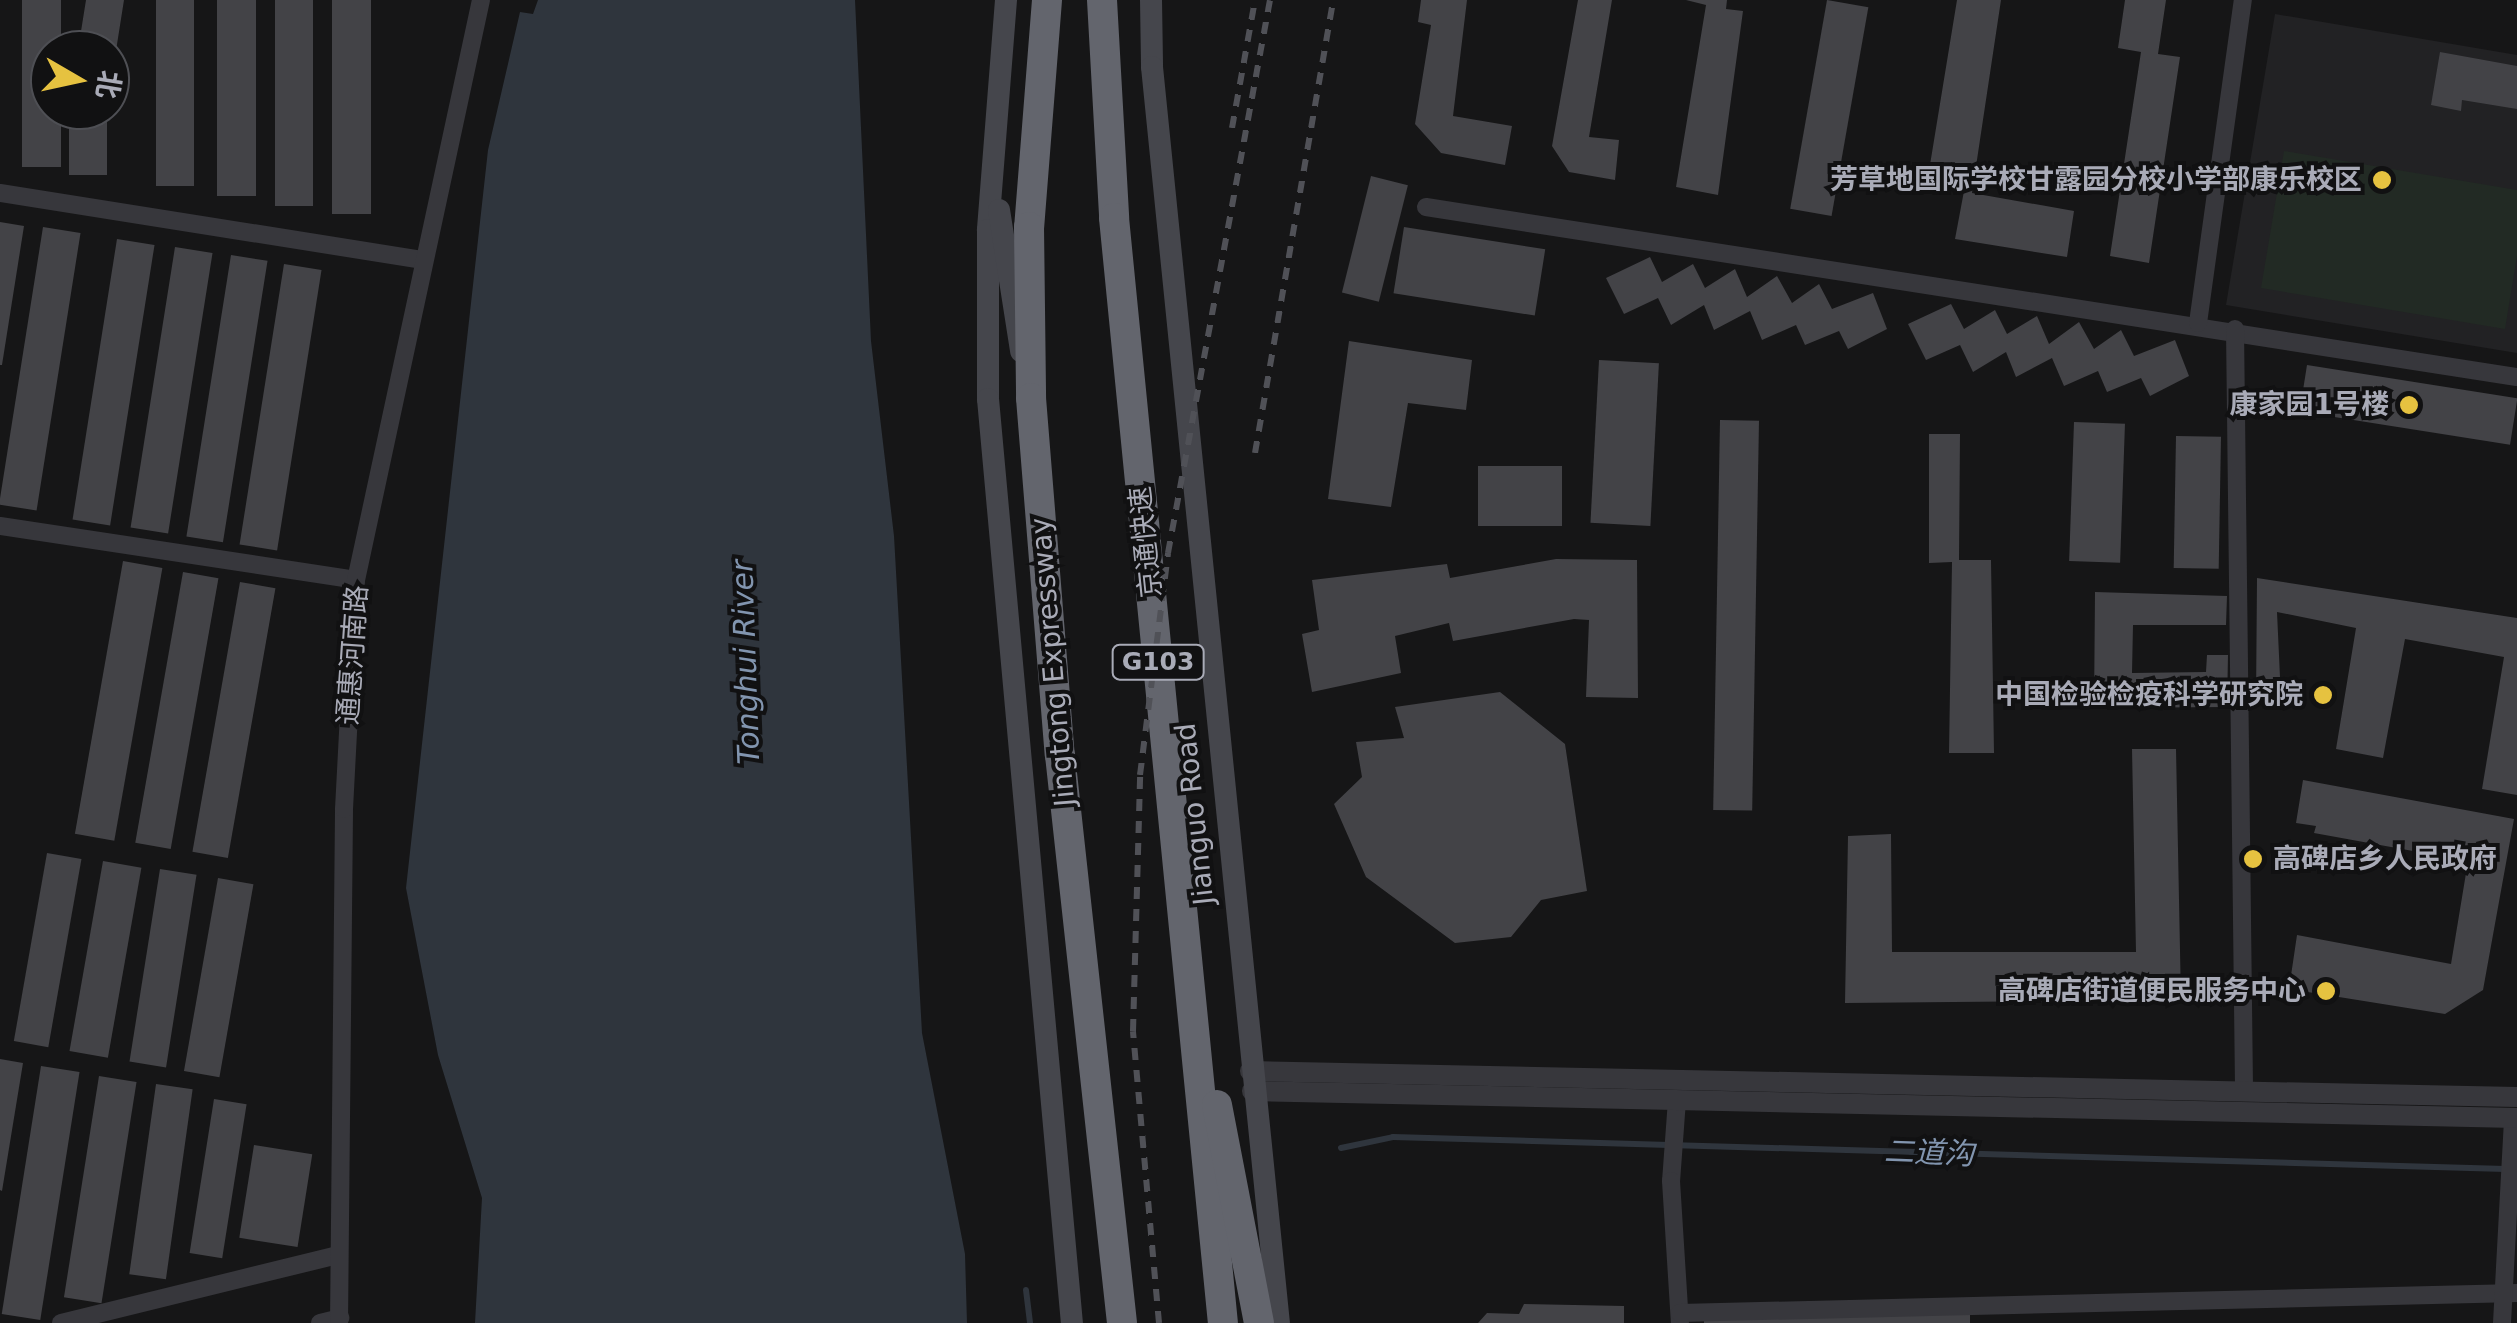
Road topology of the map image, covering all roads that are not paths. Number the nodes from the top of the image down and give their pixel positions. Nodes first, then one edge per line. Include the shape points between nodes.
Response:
1 (481, 0) edge
2 (1006, 0) edge
3 (1047, 0) edge
4 (1102, 0) edge
5 (1151, 0) edge
6 (2243, 0) edge
7 (993, 162) junction
8 (0, 192) edge
9 (1426, 207) dead end
10 (422, 260) junction
11 (2198, 323) junction
12 (2234, 329) junction
13 (2517, 377) edge
14 (1031, 398) junction
15 (0, 526) edge
16 (356, 580) junction
17 (1190, 990) junction
18 (1251, 1081) junction
19 (2244, 1091) junction
20 (1677, 1100) junction
21 (2515, 1114) edge
22 (338, 1255) junction
23 (2510, 1292) edge
24 (1680, 1318) edge
25 (340, 1320) edge
26 (61, 1323) edge
27 (320, 1323) edge
28 (1072, 1323) edge
29 (1119, 1323) edge
30 (1223, 1323) edge
31 (1258, 1323) edge
32 (1279, 1323) edge
33 (2502, 1323) edge

1 - 10 street, 通惠河南路
2 - 7 main road
3 - 14 highway, Jingtong Expressway via 1029,226
4 - 17 highway, 京通快速 / G103 via 1114,218
5 - 18 main road, Jianguo Road via 1152,67
6 - 11 street
7 - 14 main road
7 - 28 main road via 988,399 998,554
8 - 10 street
9 - 11 street
10 - 16 street, 通惠河南路
11 - 12 street
12 - 13 street
12 - 19 street
14 - 29 highway, Jingtong Expressway
15 - 16 street
16 - 22 street, 通惠河南路 via 344,809
17 - 30 highway, 京通快速 / G103
17 - 31 highway via 1238,1192
18 - 19 street
18 - 20 street
18 - 32 main road, Jianguo Road
19 - 21 street
20 - 21 street
20 - 24 street via 1671,1181
21 - 23 street
22 - 25 street, 通惠河南路
22 - 26 street
23 - 24 street
23 - 33 street
25 - 27 street

